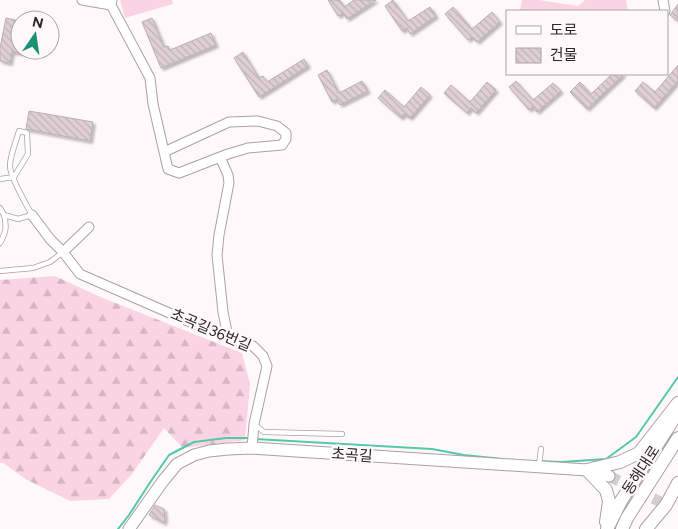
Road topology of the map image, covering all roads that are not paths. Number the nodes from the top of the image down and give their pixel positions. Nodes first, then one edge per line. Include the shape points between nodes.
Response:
1 (82, 0) edge
2 (111, 3) edge
3 (164, 152) junction
4 (220, 157) junction
5 (14, 177) junction
6 (0, 179) edge
7 (0, 208) edge
8 (32, 214) junction
9 (4, 215) junction
10 (89, 227) dead end
11 (0, 243) edge
12 (63, 252) junction
13 (0, 271) edge
14 (228, 336) junction
15 (678, 403) edge
16 (678, 412) edge
17 (254, 424) junction
18 (342, 434) dead end
19 (678, 438) edge
20 (252, 444) junction
21 (541, 449) dead end
22 (539, 467) junction
23 (586, 470) junction
24 (609, 476) tunnel mouth
25 (678, 482) edge
26 (672, 505) edge
27 (129, 529) edge
28 (606, 529) edge
29 (622, 529) edge
30 (646, 529) edge

1 - 2 street
2 - 3 street via 150,78
3 - 4 street via 168,170 179,173
3 - 4 street via 228,122 258,121 277,126 286,133 282,145 248,148
4 - 14 street via 229,183 217,255
5 - 5 lane via 28,154 28,134 19,131 10,168
5 - 6 lane
5 - 8 lane
7 - 9 lane
8 - 9 lane via 18,218
8 - 12 street, 초곡길36번길
9 - 11 lane via 5,233
10 - 12 street
12 - 13 lane via 50,262 33,268
12 - 14 street, 초곡길36번길 via 80,274
14 - 17 street, 초곡길36번길 via 253,346 267,366
15 - 23 main road via 639,453 620,462
16 - 28 main road, 동해대로
17 - 18 lane via 264,432
17 - 20 street, 초곡길36번길
19 - 29 main road, 동해대로
20 - 22 street, 초곡길
20 - 27 street, 초곡길 via 209,451 177,464
21 - 22 lane
22 - 23 street, 초곡길
23 - 24 street, 초곡길
23 - 28 main road via 606,490 610,501
25 - 26 main road
26 - 30 main road

